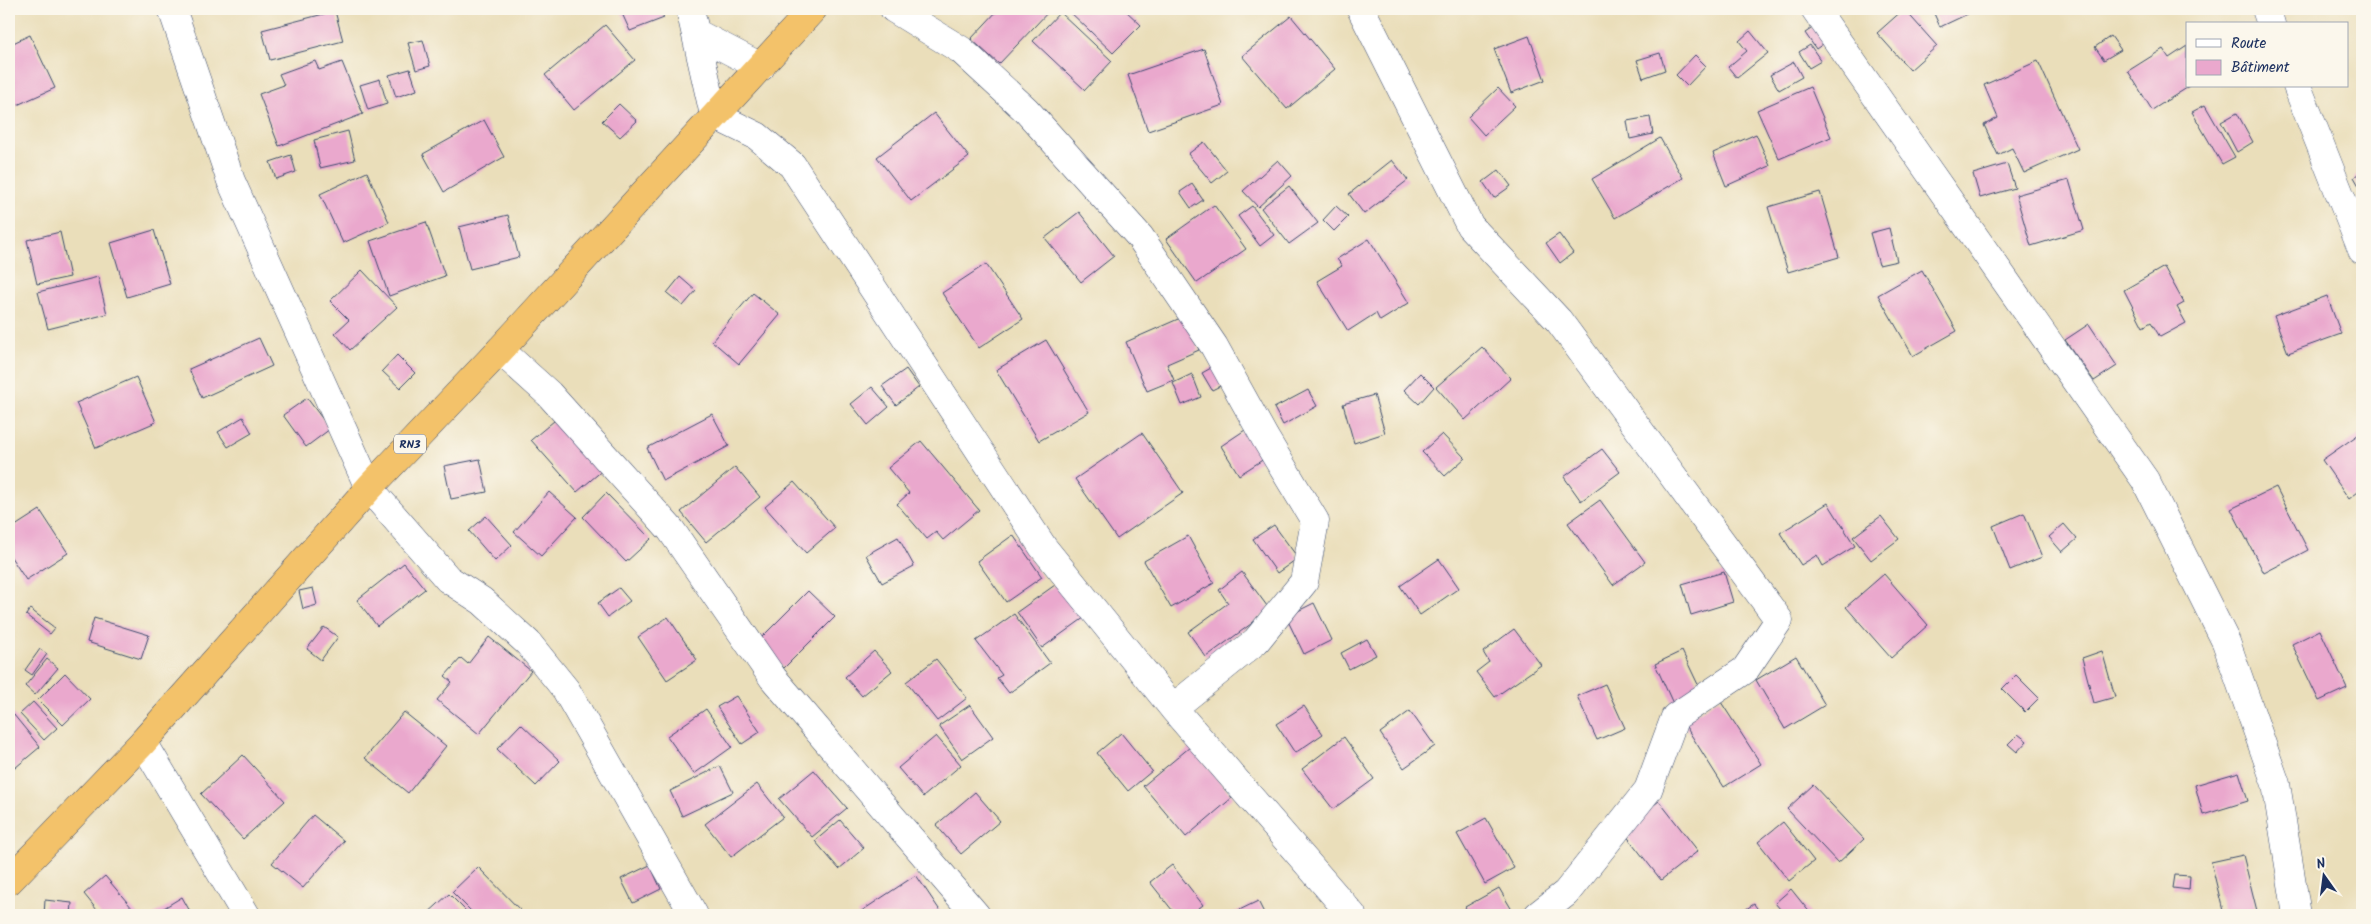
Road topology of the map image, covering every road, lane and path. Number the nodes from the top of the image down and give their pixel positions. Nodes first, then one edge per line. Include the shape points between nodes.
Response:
1 (172, 9) edge
2 (813, 9) edge
3 (894, 9) edge
4 (1361, 9) edge
5 (1815, 9) edge
6 (2266, 9) edge
7 (693, 21) edge
8 (2270, 22) edge
9 (761, 67) junction
10 (2298, 88) edge
11 (714, 115) junction
12 (2362, 250) edge
13 (500, 350) junction
14 (369, 488) junction
15 (1172, 708) junction
16 (143, 742) junction
17 (9, 881) edge
18 (246, 915) edge
19 (694, 915) edge
20 (976, 915) edge
21 (1352, 915) edge
22 (1538, 915) edge
23 (2297, 915) edge

1 - 14 street via 231,181
2 - 9 highway, RN3
3 - 15 street via 961,50 1026,110 1140,237 1214,346 1315,521 1304,582 1256,641
4 - 22 street via 1470,226 1559,320 1779,620 1745,670 1675,718 1648,790 1566,894
5 - 23 street via 2145,480 2229,651 2276,784
6 - 8 street
7 - 9 street
7 - 11 street
9 - 11 highway, RN3
10 - 12 street
11 - 13 highway, RN3
11 - 15 street via 757,136 792,165 1043,546
13 - 14 highway, RN3
13 - 20 street via 549,394 671,530 773,678
14 - 16 highway, RN3
14 - 19 street via 448,579 482,601 528,643 566,690
15 - 21 street
16 - 17 highway, RN3
16 - 18 street

